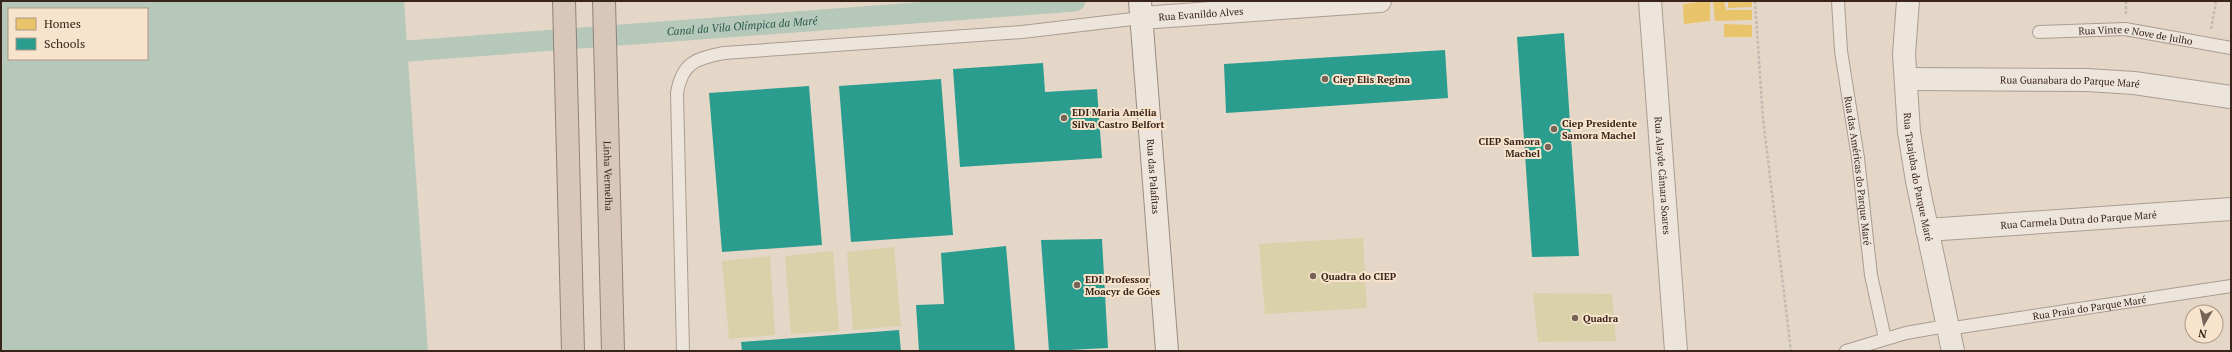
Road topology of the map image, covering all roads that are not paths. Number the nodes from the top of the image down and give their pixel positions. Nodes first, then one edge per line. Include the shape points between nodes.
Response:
1 (564, 1) edge
2 (604, 1) edge
3 (1380, 1) edge
4 (1650, 1) edge
5 (1838, 1) edge
6 (1908, 1) edge
7 (1141, 10) edge
8 (2039, 32) dead end
9 (2231, 48) edge
10 (1907, 79) junction
11 (2231, 97) edge
12 (2231, 209) edge
13 (1927, 230) junction
14 (2231, 286) edge
15 (1947, 328) junction
16 (1885, 340) junction
17 (573, 351) edge
18 (613, 351) edge
19 (683, 351) edge
20 (1167, 351) edge
21 (1676, 351) edge
22 (1846, 351) edge
23 (1953, 351) edge

1 - 17 highway
2 - 18 highway, Linha Vermelha
3 - 7 street, Rua Evanildo Alves
4 - 21 street, Rua Alayde Câmara Soares
5 - 16 lane, Rua das Américas do Parque Maré via 1841,50 1858,158 1871,274
6 - 10 street, Rua Tatajuba do Parque Maré via 1904,54
7 - 19 lane via 1022,32 724,53 706,56 690,63 682,72 677,93
7 - 20 street, Rua das Palafitas
8 - 9 lane, Rua Vinte e Nove de Julho via 2125,29
10 - 11 street, Rua Guanabara do Parque Maré via 2087,80 2134,83
10 - 13 street, Rua Tatajuba do Parque Maré via 1909,132
12 - 13 street, Rua Carmela Dutra do Parque Maré
13 - 15 street, Rua Tatajuba do Parque Maré
14 - 15 lane, Rua Praia do Parque Maré
15 - 16 lane, Rua Praia do Parque Maré via 1906,333
15 - 23 street, Rua Tatajuba do Parque Maré
16 - 22 lane, Rua Praia do Parque Maré

